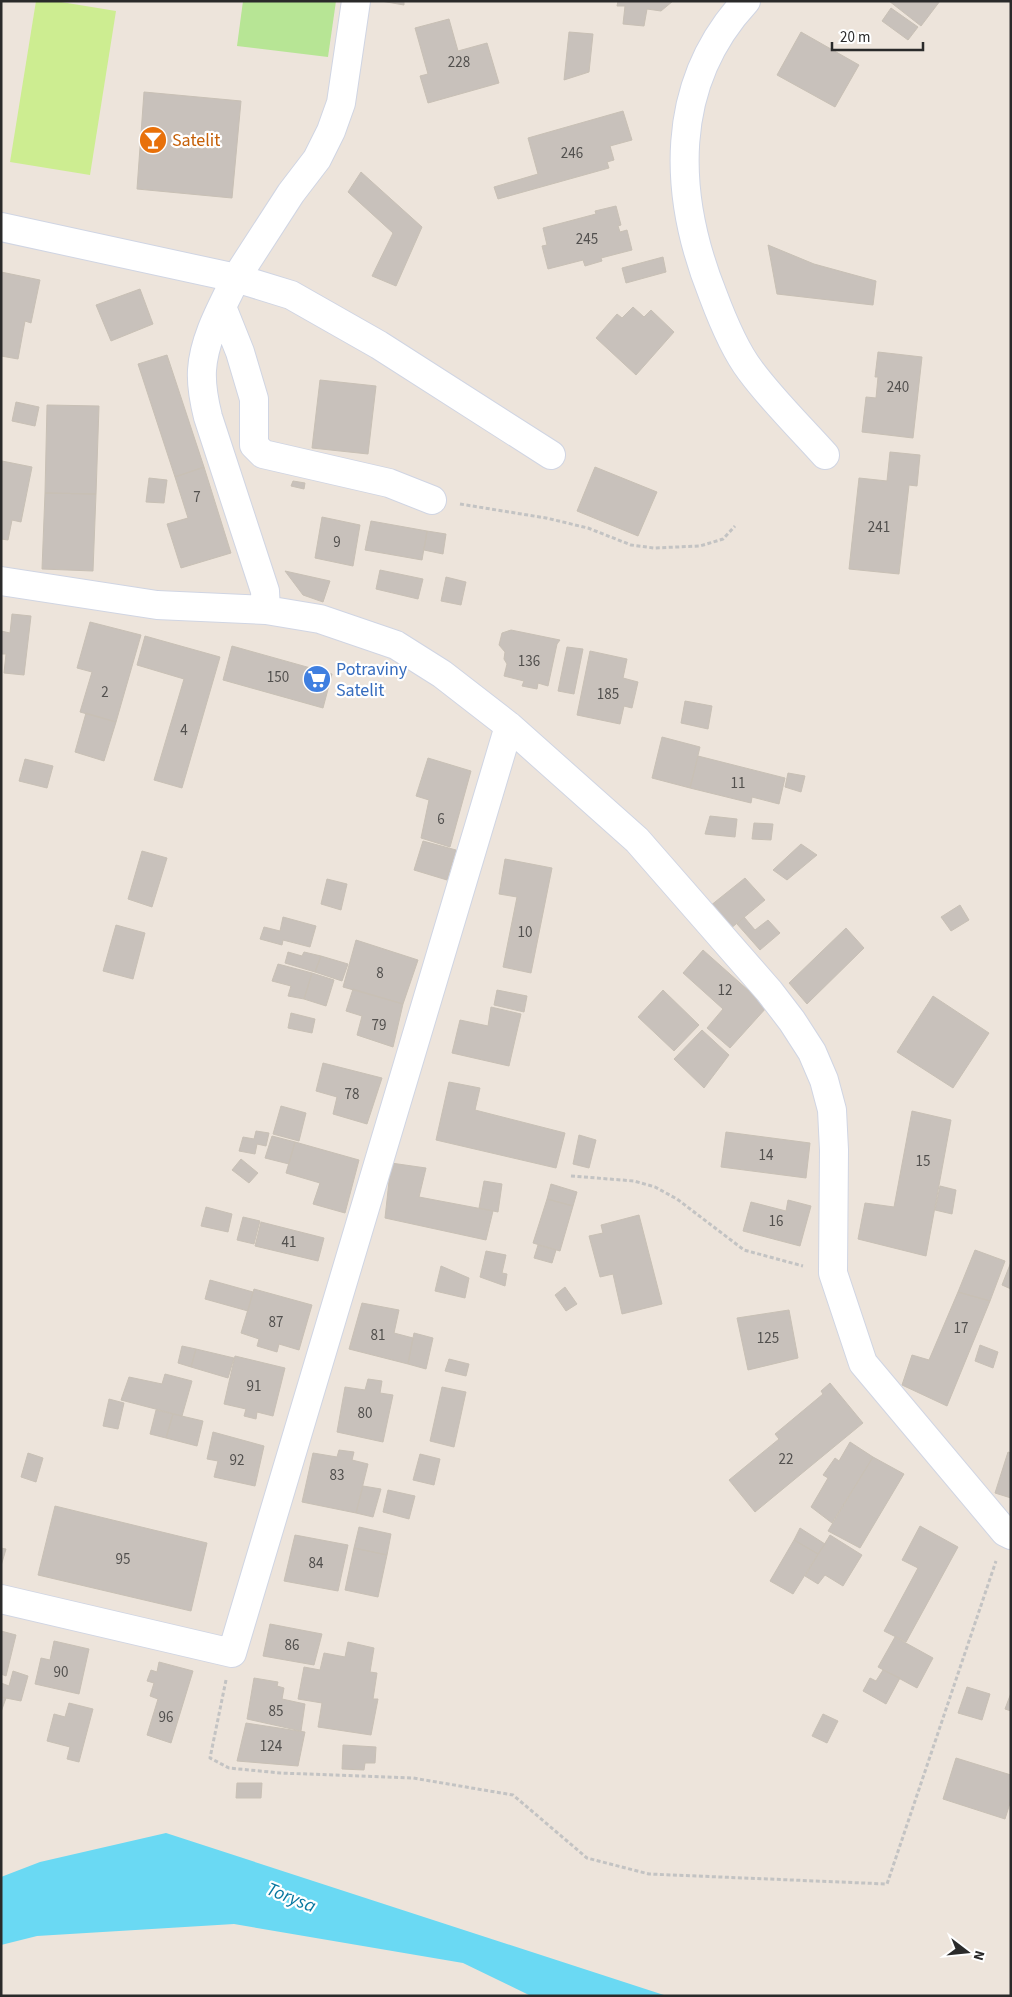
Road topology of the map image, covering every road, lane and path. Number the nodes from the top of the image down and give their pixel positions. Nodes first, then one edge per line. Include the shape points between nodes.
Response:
1 (356, 1) edge
2 (746, 1) edge
3 (1, 227) edge
4 (236, 278) junction
5 (222, 307) junction
6 (551, 455) dead end
7 (825, 455) dead end
8 (432, 500) joint
9 (735, 526) dead end
10 (1, 581) edge
11 (266, 610) junction
12 (509, 726) junction
13 (571, 1176) dead end
14 (833, 1273) junction
15 (1008, 1534) edge
16 (1, 1599) edge
17 (232, 1653) junction

1 - 4 street via 341,103 331,131 317,159 291,192
2 - 7 street via 732,16 709,52 694,90 685,133 684,175 691,224 702,268 722,319 749,369
3 - 4 street
4 - 5 street
4 - 6 street via 291,295 380,345
5 - 8 street via 254,399 254,445 262,454 389,483
5 - 11 street via 206,347 202,392 264,591
8 - 9 path via 546,518 588,528 631,545 654,548 700,546 723,539
10 - 11 street via 157,606
11 - 12 street via 320,619 396,645 442,674
12 - 14 street via 636,840 769,991 812,1052 832,1110
12 - 17 street
13 - 14 path via 634,1181 656,1187 744,1250
14 - 15 street via 863,1362
15 - 17 path via 886,1884 649,1874 587,1858 513,1795 412,1778 229,1768 210,1758
16 - 17 street

